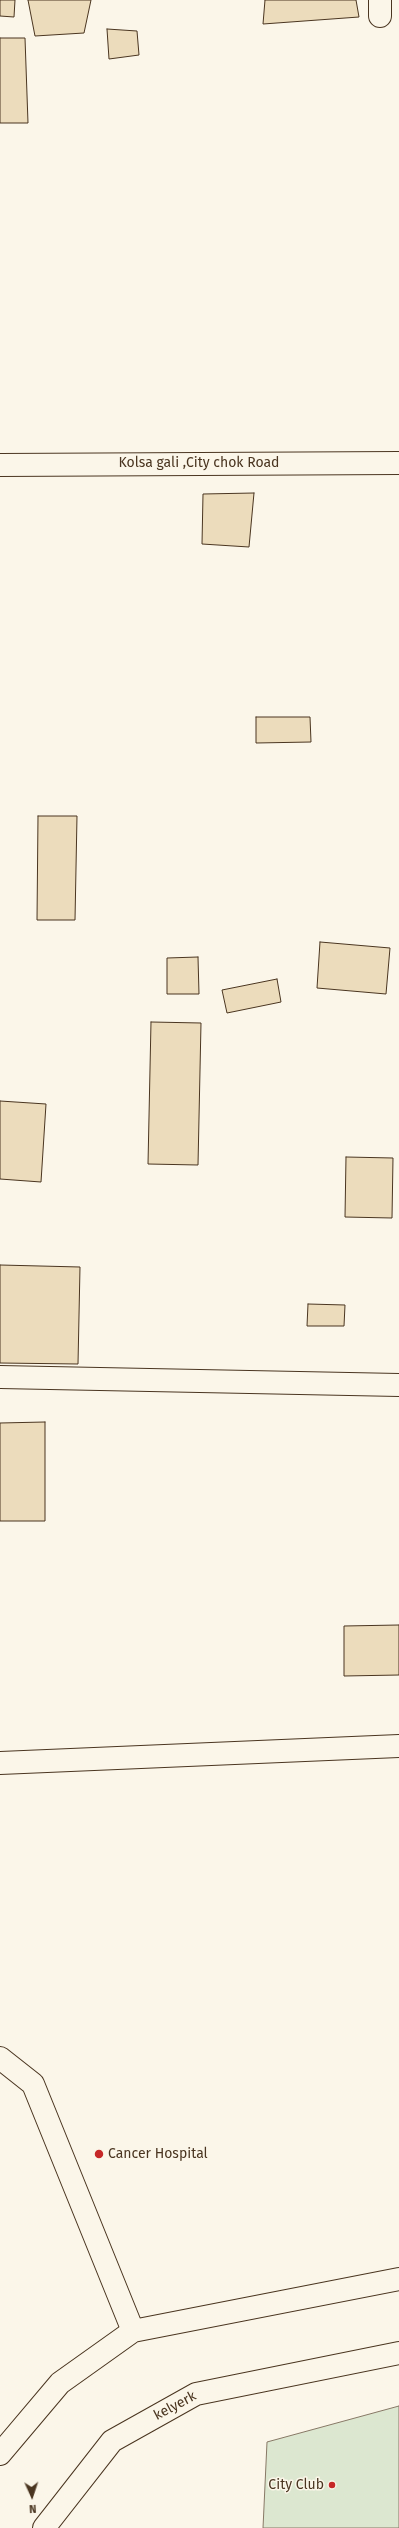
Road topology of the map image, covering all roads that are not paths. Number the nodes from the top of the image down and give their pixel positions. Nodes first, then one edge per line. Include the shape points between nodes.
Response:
1 (399, 463) edge
2 (0, 465) edge
3 (0, 1377) edge
4 (399, 1385) edge
5 (399, 1746) edge
6 (0, 1763) edge
7 (0, 2058) edge
8 (399, 2279) edge
9 (133, 2331) junction
10 (399, 2353) edge
11 (0, 2454) edge
12 (44, 2528) edge

1 - 2 street, Kolsa gali ,City chok Road
3 - 4 street
5 - 6 street
7 - 9 street via 33,2084
8 - 9 street
9 - 11 street via 60,2383
10 - 12 street, kelyerk via 196,2394 112,2441

